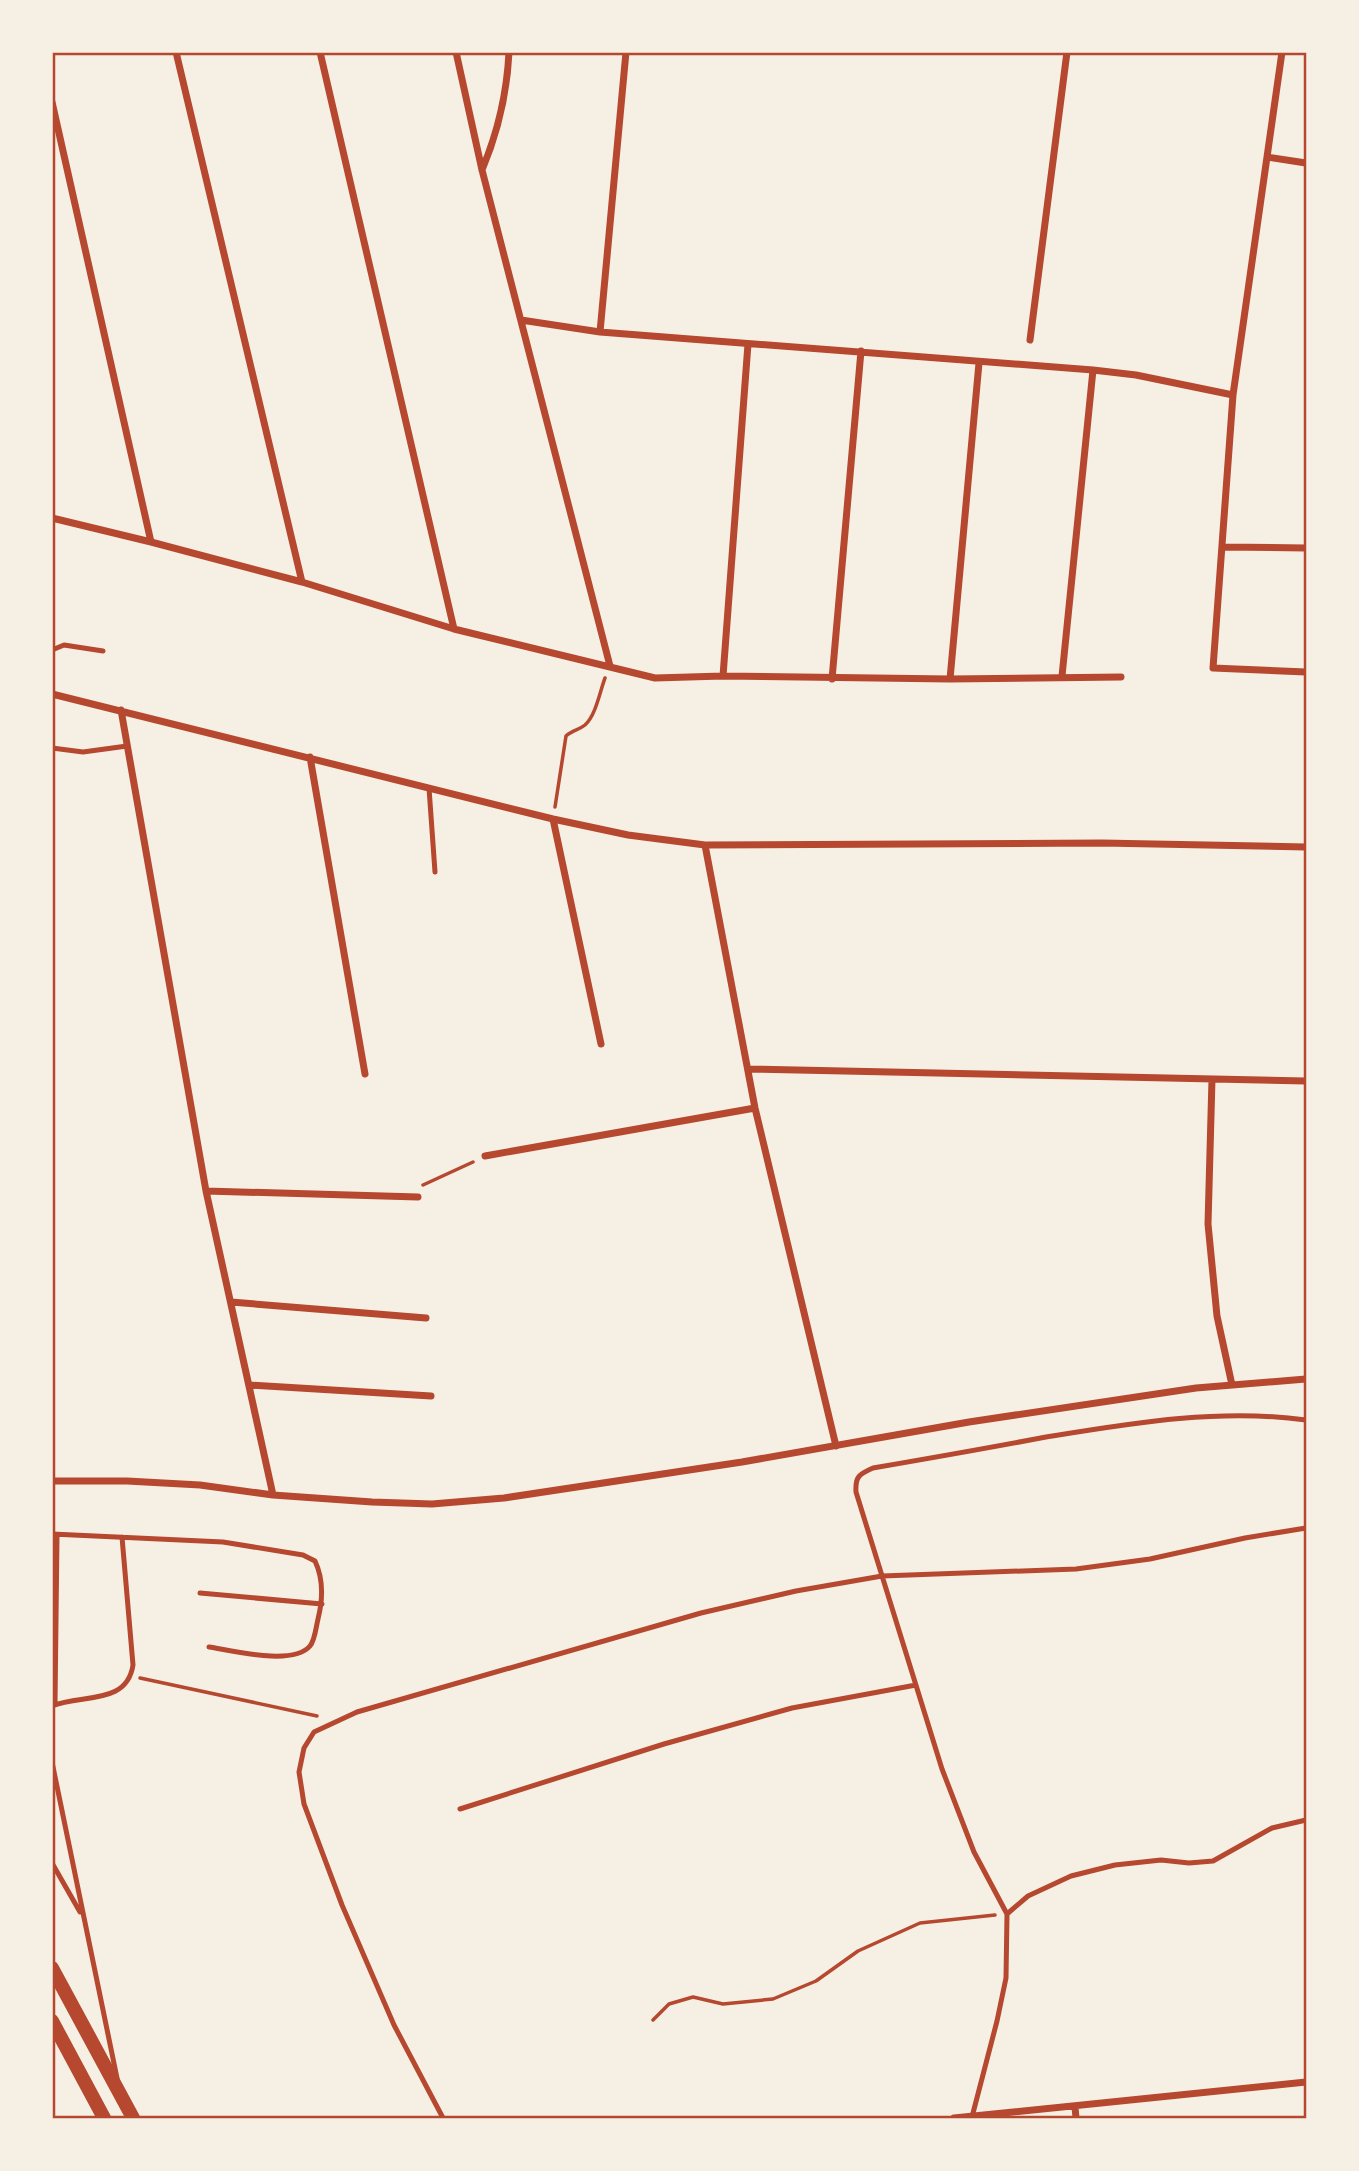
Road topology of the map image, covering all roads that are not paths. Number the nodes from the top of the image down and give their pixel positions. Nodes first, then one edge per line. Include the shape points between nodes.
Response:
1 (176, 52) edge
2 (320, 52) edge
3 (456, 52) edge
4 (509, 52) edge
5 (625, 52) edge
6 (1067, 52) edge
7 (1282, 52) edge
8 (52, 102) edge
9 (1267, 157) junction
10 (1307, 163) edge
11 (482, 170) junction
12 (521, 320) junction
13 (600, 332) junction
14 (1030, 340) dead end
15 (748, 344) junction
16 (861, 351) junction
17 (979, 363) junction
18 (1093, 370) junction
19 (1233, 396) junction
20 (52, 518) edge
21 (151, 542) junction
22 (1222, 547) junction
23 (1307, 548) edge
24 (302, 582) junction
25 (454, 629) junction
26 (52, 650) edge
27 (103, 651) dead end
28 (610, 666) junction
29 (1307, 672) edge
30 (723, 676) junction
31 (1062, 676) junction
32 (1121, 677) dead end
33 (832, 679) junction
34 (950, 679) junction
35 (52, 694) edge
36 (121, 710) junction
37 (127, 746) junction
38 (52, 748) edge
39 (310, 757) junction
40 (429, 788) junction
41 (553, 819) junction
42 (705, 845) junction
43 (1307, 847) edge
44 (435, 872) dead end
45 (601, 1044) dead end
46 (748, 1069) junction
47 (365, 1074) dead end
48 (1212, 1079) junction
49 (1307, 1081) edge
50 (755, 1108) junction
51 (485, 1156) road end
52 (206, 1191) junction
53 (418, 1197) road end
54 (231, 1302) junction
55 (426, 1318) dead end
56 (1307, 1379) edge
57 (249, 1385) junction
58 (1232, 1385) junction
59 (431, 1396) dead end
60 (1307, 1420) edge
61 (836, 1446) junction
62 (52, 1481) edge
63 (273, 1495) junction
64 (1307, 1528) edge
65 (55, 1534) edge
66 (122, 1537) junction
67 (882, 1576) junction
68 (200, 1593) dead end
69 (322, 1604) junction
70 (209, 1647) dead end
71 (916, 1685) junction
72 (54, 1705) edge
73 (52, 1762) edge
74 (460, 1809) dead end
75 (1307, 1820) edge
76 (52, 1863) edge
77 (1007, 1914) junction
78 (84, 1917) junction
79 (52, 1968) edge
80 (52, 2021) edge
81 (1307, 2082) edge
82 (123, 2099) junction
83 (1075, 2107) junction
84 (972, 2117) edge
85 (104, 2119) edge
86 (133, 2119) edge
87 (443, 2119) edge
88 (954, 2119) edge
89 (1076, 2119) edge

1 - 24 street
2 - 25 street
3 - 11 street
4 - 11 street via 496,137
5 - 13 street
6 - 14 street
7 - 9 street
8 - 21 street
9 - 10 street
9 - 19 street
11 - 12 street
12 - 13 street
12 - 28 street
13 - 15 street
15 - 16 street
15 - 30 street
16 - 17 street
16 - 33 street
17 - 18 street
17 - 34 street
18 - 19 street
18 - 31 street
19 - 22 street
20 - 21 street
21 - 24 street
22 - 23 street
22 - 29 street via 1213,668
24 - 25 street
25 - 28 street
26 - 27 lane via 64,645
28 - 30 street via 655,678
30 - 33 street
31 - 32 street
31 - 34 street
33 - 34 street
35 - 36 street
36 - 37 street
36 - 39 street
37 - 38 lane via 83,752
37 - 52 street
39 - 40 street
39 - 47 street
40 - 41 street
40 - 44 lane
41 - 42 street
41 - 45 street
42 - 43 street
42 - 46 street
46 - 48 street
46 - 50 street
48 - 49 street
48 - 58 street via 1208,1223 1217,1316
50 - 51 street
50 - 61 street
52 - 53 street
52 - 54 street
54 - 55 street
54 - 57 street
56 - 58 street
57 - 59 street
57 - 63 street
58 - 61 street
60 - 67 lane via 1203,1416 1119,1425 873,1468 860,1474 856,1492
61 - 63 street via 504,1499 432,1504
62 - 63 street via 200,1485
64 - 67 lane via 1076,1569
65 - 66 lane
65 - 72 lane
66 - 69 lane via 223,1542 303,1555 315,1561 321,1574
66 - 72 lane via 131,1676 116,1692
67 - 71 lane
67 - 87 lane via 701,1614 357,1712 314,1732 304,1748 299,1772 304,1804 394,2025
68 - 69 lane
69 - 70 lane via 312,1644 299,1654 283,1657
71 - 74 lane via 792,1708
71 - 77 lane via 974,1853
73 - 78 lane
75 - 77 lane via 1272,1828 1213,1861 1161,1860 1072,1876 1028,1896
76 - 78 lane
77 - 84 lane via 1006,1978
78 - 82 lane
79 - 82 main road
80 - 85 main road
81 - 83 street
82 - 86 main road
83 - 84 street
83 - 89 street
84 - 88 street

